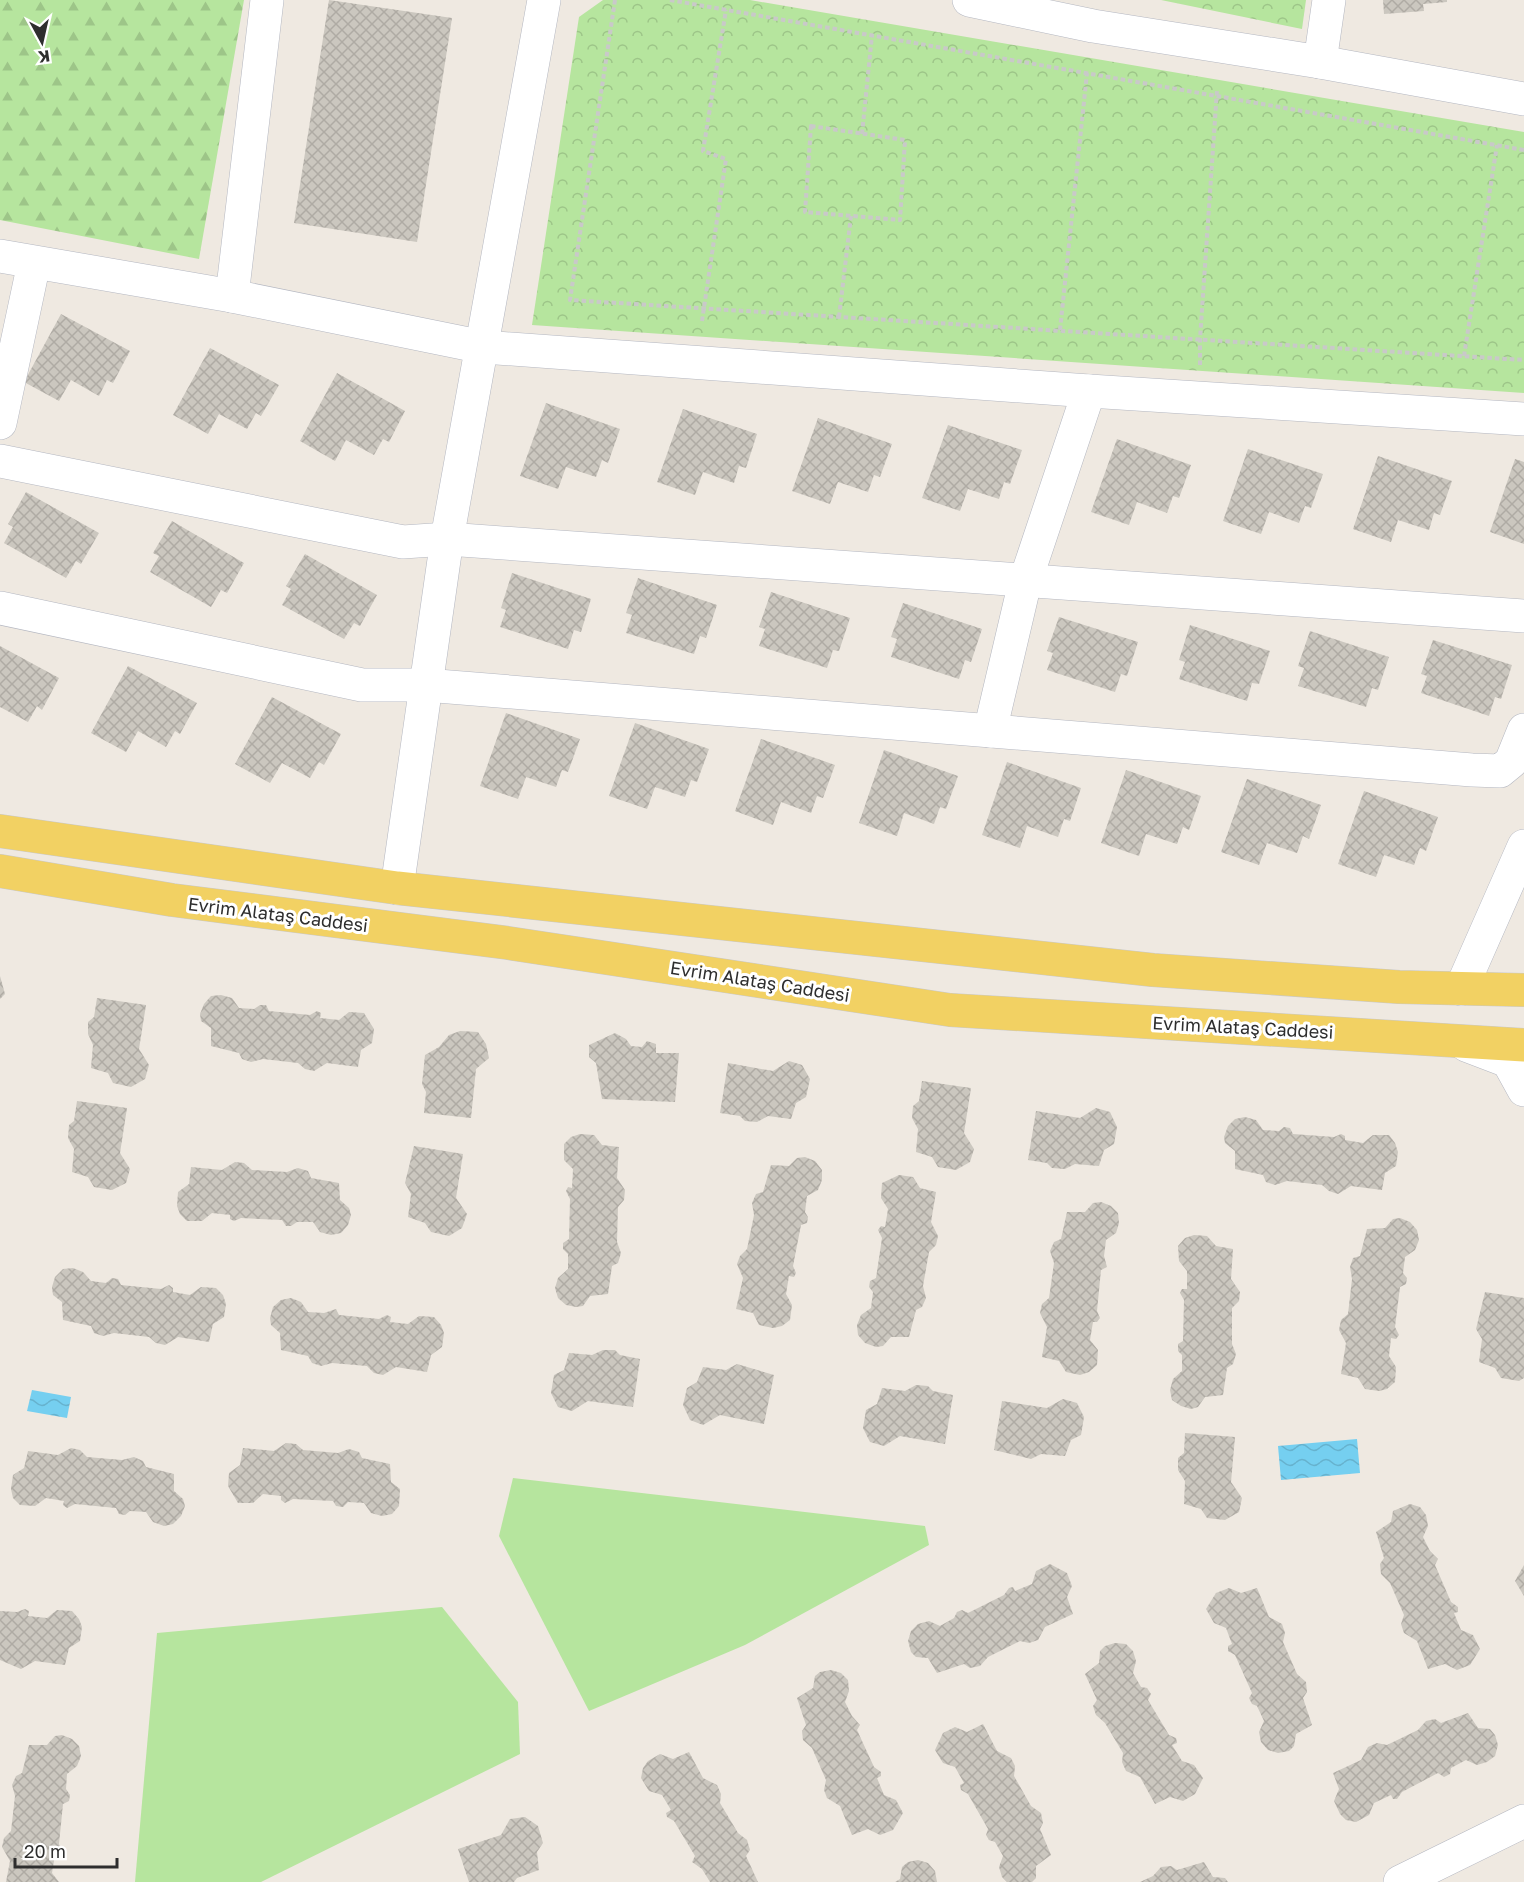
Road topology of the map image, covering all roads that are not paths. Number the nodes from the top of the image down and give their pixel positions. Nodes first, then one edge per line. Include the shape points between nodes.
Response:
1 (267, 0) edge
2 (544, 0) edge
3 (969, 0) edge
4 (1329, 0) edge
5 (1096, 13) edge
6 (1320, 62) junction
7 (1524, 99) edge
8 (0, 256) edge
9 (34, 263) junction
10 (232, 296) junction
11 (483, 347) junction
12 (1089, 392) junction
13 (1524, 419) edge
14 (0, 423) edge
15 (0, 462) edge
16 (447, 538) junction
17 (1025, 582) junction
18 (0, 608) edge
19 (1524, 616) edge
20 (425, 685) junction
21 (1524, 730) edge
22 (990, 731) junction
23 (0, 831) edge
24 (1524, 846) edge
25 (0, 871) edge
26 (397, 888) junction
27 (1461, 989) junction
28 (1524, 990) edge
29 (1451, 1040) junction
30 (1524, 1045) edge
31 (1524, 1090) edge
32 (1522, 1827) edge
33 (1400, 1882) edge

1 - 10 street
2 - 11 street
3 - 5 street
4 - 6 street
5 - 6 street
6 - 7 street
8 - 9 street
9 - 10 street
9 - 14 street
10 - 11 street
11 - 12 street
11 - 16 street
12 - 13 street
12 - 17 street
15 - 16 street via 403,543
16 - 17 street
16 - 20 street
17 - 19 street
17 - 22 street
18 - 20 street via 362,685
20 - 22 street
20 - 26 street
21 - 22 street via 1511,762 1500,771
23 - 26 main road
24 - 27 street
25 - 29 main road, Evrim Alataş Caddesi via 172,900 508,943 950,1010
26 - 27 main road via 1153,970
27 - 28 main road
29 - 30 main road, Evrim Alataş Caddesi
29 - 31 street via 1508,1061
32 - 33 street

